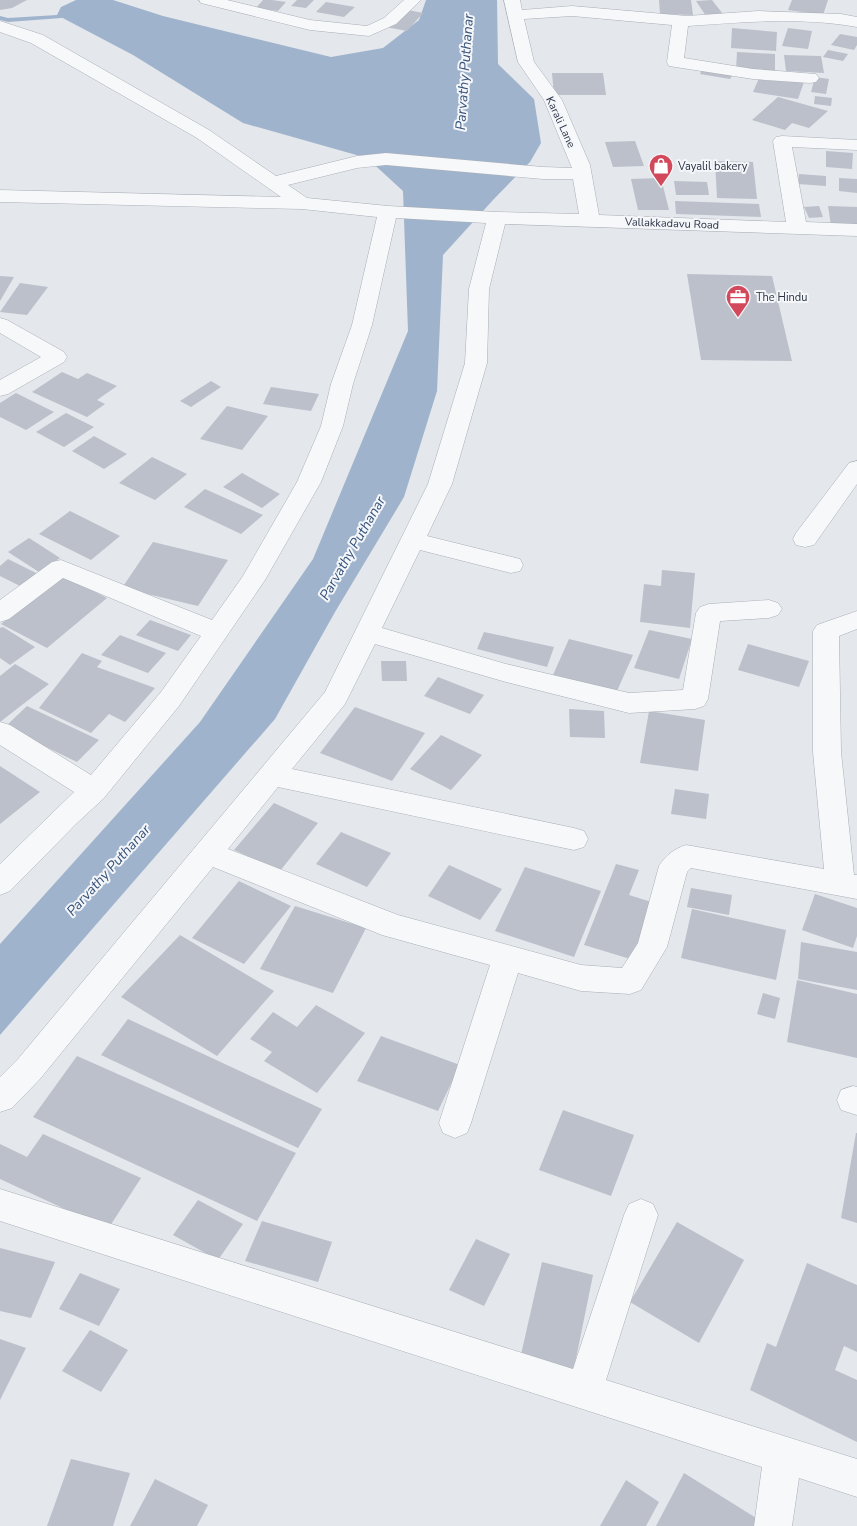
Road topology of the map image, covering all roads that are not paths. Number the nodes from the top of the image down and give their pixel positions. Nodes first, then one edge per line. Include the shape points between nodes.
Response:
1 (207, 0) edge
2 (413, 0) edge
3 (833, 0) edge
4 (514, 7) edge
5 (756, 8) edge
6 (828, 18) junction
7 (681, 20) junction
8 (857, 22) edge
9 (0, 26) edge
10 (810, 78) dead end
11 (857, 145) edge
12 (581, 174) junction
13 (272, 183) junction
14 (0, 196) edge
15 (302, 203) junction
16 (392, 213) junction
17 (492, 218) junction
18 (590, 220) junction
19 (797, 227) junction
20 (857, 230) edge
21 (0, 324) edge
22 (0, 389) edge
23 (857, 468) edge
24 (805, 539) dead end
25 (413, 540) junction
26 (511, 565) dead end
27 (769, 609) dead end
28 (0, 613) edge
29 (857, 620) edge
30 (216, 632) junction
31 (368, 633) junction
32 (0, 732) edge
33 (272, 775) junction
34 (94, 791) junction
35 (574, 839) dead end
36 (208, 853) junction
37 (0, 883) edge
38 (849, 885) edge
39 (508, 958) junction
40 (0, 1098) edge
41 (456, 1123) dead end
42 (0, 1205) edge
43 (641, 1215) dead end
44 (584, 1391) junction
45 (782, 1454) junction
46 (857, 1478) edge
47 (773, 1526) edge

1 - 2 street via 310,25 369,31 390,22
3 - 6 street
4 - 7 street
4 - 12 street, Karali Lane via 526,62 553,100 581,164
5 - 6 street
5 - 7 street
6 - 8 street
7 - 10 street via 675,62 753,74
9 - 13 street via 38,39 203,134
11 - 19 street via 782,142
12 - 13 street via 386,160 342,166
12 - 18 street, Karali Lane
13 - 15 street
14 - 15 street, Vallakkadavu Road
15 - 16 street, Vallakkadavu Road
16 - 17 street, Vallakkadavu Road
16 - 30 street via 332,426 309,482 253,580
17 - 18 street, Vallakkadavu Road
17 - 25 street via 479,288 476,363 440,484
18 - 19 street, Vallakkadavu Road
19 - 20 street, Vallakkadavu Road
21 - 22 street via 56,357
23 - 24 street
25 - 26 street
25 - 31 street
27 - 31 street via 709,613 695,699 667,701 628,703 506,673
28 - 30 street via 61,568
29 - 38 street via 826,631 828,752
30 - 34 street via 170,698
31 - 33 street via 336,697
32 - 34 street
33 - 35 street
33 - 36 street
34 - 37 street
36 - 39 street via 393,926
36 - 40 street via 29,1070
38 - 39 street via 686,856 674,866 652,947 630,981 581,978
39 - 41 street
42 - 44 street
43 - 44 street
44 - 45 street
45 - 46 street
45 - 47 street

